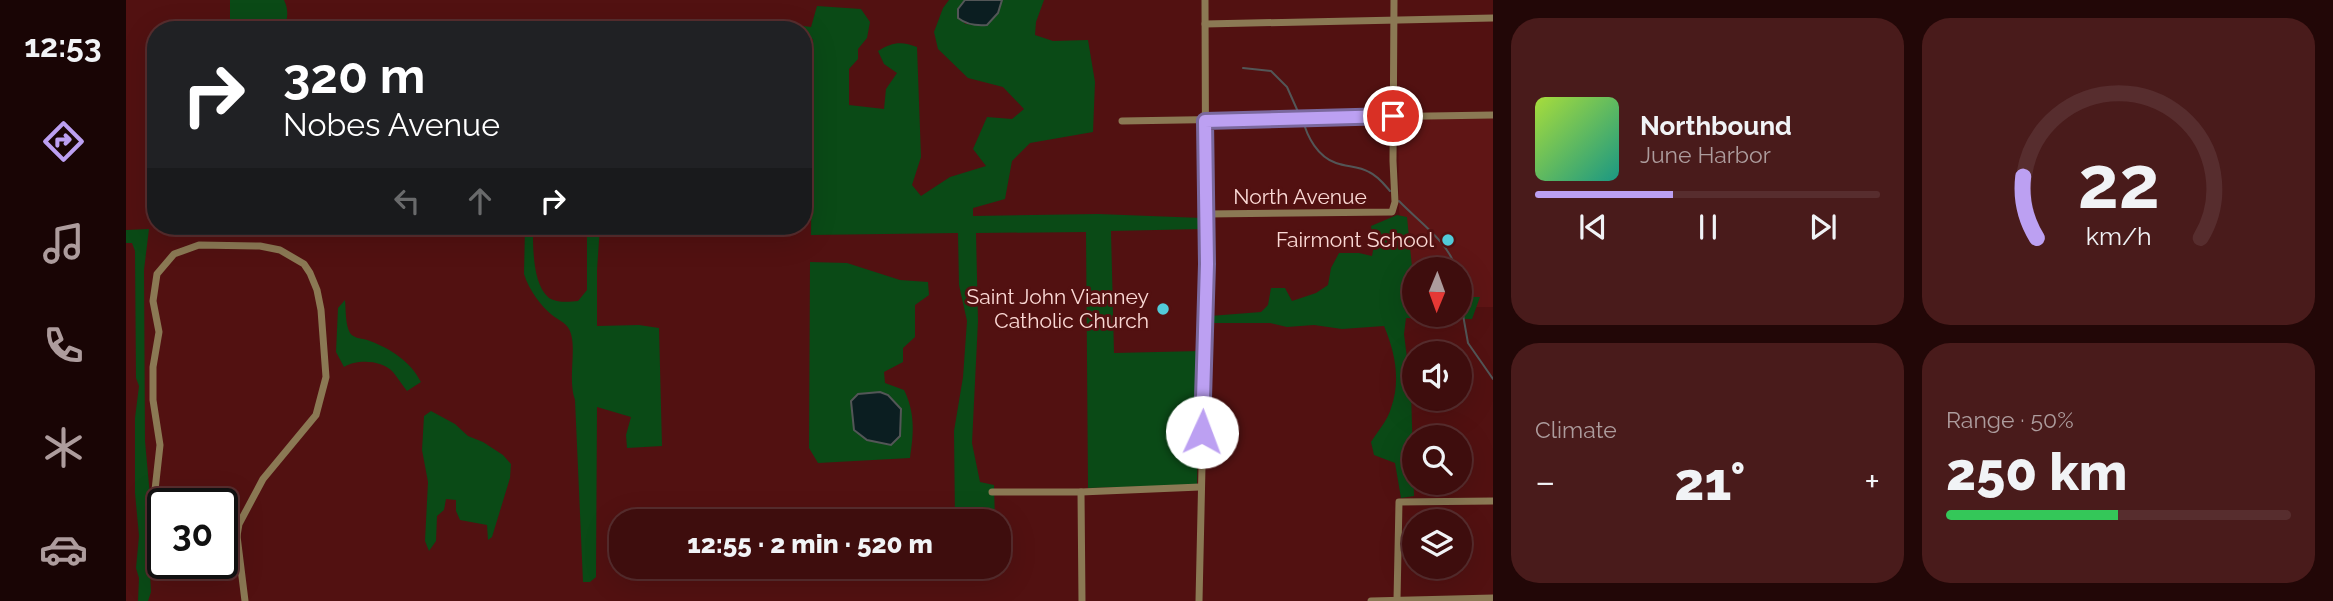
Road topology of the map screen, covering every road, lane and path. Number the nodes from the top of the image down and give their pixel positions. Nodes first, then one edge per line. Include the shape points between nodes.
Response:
1 (1205, 0) edge
2 (1394, 0) edge
3 (1493, 18) edge
4 (1394, 20) junction
5 (1205, 24) junction
6 (1493, 115) edge
7 (1393, 116) junction
8 (1122, 121) dead end
9 (1205, 121) junction
10 (1207, 214) junction
11 (1200, 487) junction
12 (155, 488) edge
13 (992, 492) dead end
14 (1081, 492) junction
15 (1493, 501) edge
16 (238, 530) edge
17 (238, 543) edge
18 (1493, 598) edge
19 (1397, 600) edge
20 (246, 601) edge
21 (1082, 601) edge
22 (1199, 601) edge
23 (1371, 601) edge

1 - 5 street
2 - 4 street
3 - 4 street
4 - 5 street
4 - 7 street
5 - 9 street
6 - 7 street
7 - 9 street
7 - 10 street, North Avenue via 1392,212
8 - 9 street
9 - 10 street
10 - 11 street
11 - 14 street
11 - 22 street
12 - 16 street via 160,445 153,400 159,331 153,301 157,274 174,254 199,245 280,250 304,264 317,290 326,377 316,415 263,479
13 - 14 street
14 - 21 street
15 - 19 street via 1399,502
17 - 20 street
18 - 19 street
19 - 23 street

